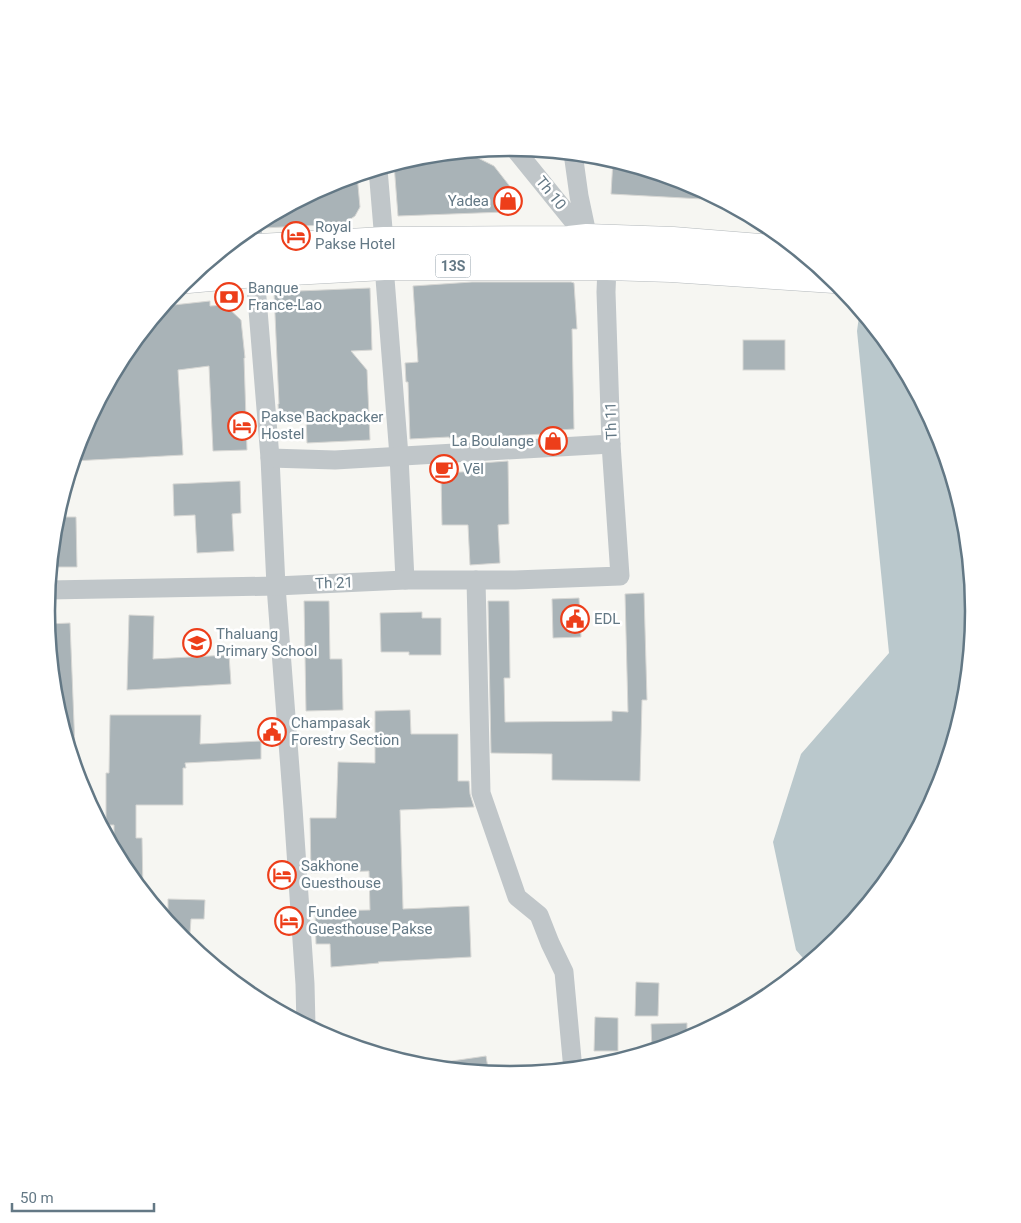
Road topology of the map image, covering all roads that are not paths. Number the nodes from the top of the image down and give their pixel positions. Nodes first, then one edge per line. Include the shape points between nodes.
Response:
1 (521, 156) edge
2 (574, 161) edge
3 (378, 176) edge
4 (587, 238) junction
5 (254, 249) edge
6 (233, 250) edge
7 (788, 250) edge
8 (384, 254) junction
9 (607, 266) junction
10 (210, 269) edge
11 (821, 278) edge
12 (611, 444) junction
13 (399, 456) junction
14 (270, 458) junction
15 (620, 576) joint
16 (405, 580) junction
17 (476, 580) junction
18 (276, 586) junction
19 (56, 590) edge
20 (306, 1018) edge
21 (572, 1063) edge

1 - 4 street, Th 10
2 - 4 street
3 - 8 street
4 - 7 highway, 13S
4 - 8 highway, 13S
5 - 6 highway, 13S
5 - 8 highway, 13S
5 - 10 highway, 13S
5 - 14 street
8 - 9 highway, 13S
8 - 13 street
9 - 11 highway, 13S
9 - 12 street, Th 11
12 - 13 street
12 - 15 street, Th 11
13 - 14 street via 336,460
13 - 16 street
14 - 18 street
15 - 17 street, Th 21
16 - 17 street, Th 21
16 - 18 street, Th 21
17 - 21 street via 481,793 517,896 539,915 564,972
18 - 19 street, Th 21
18 - 20 street

